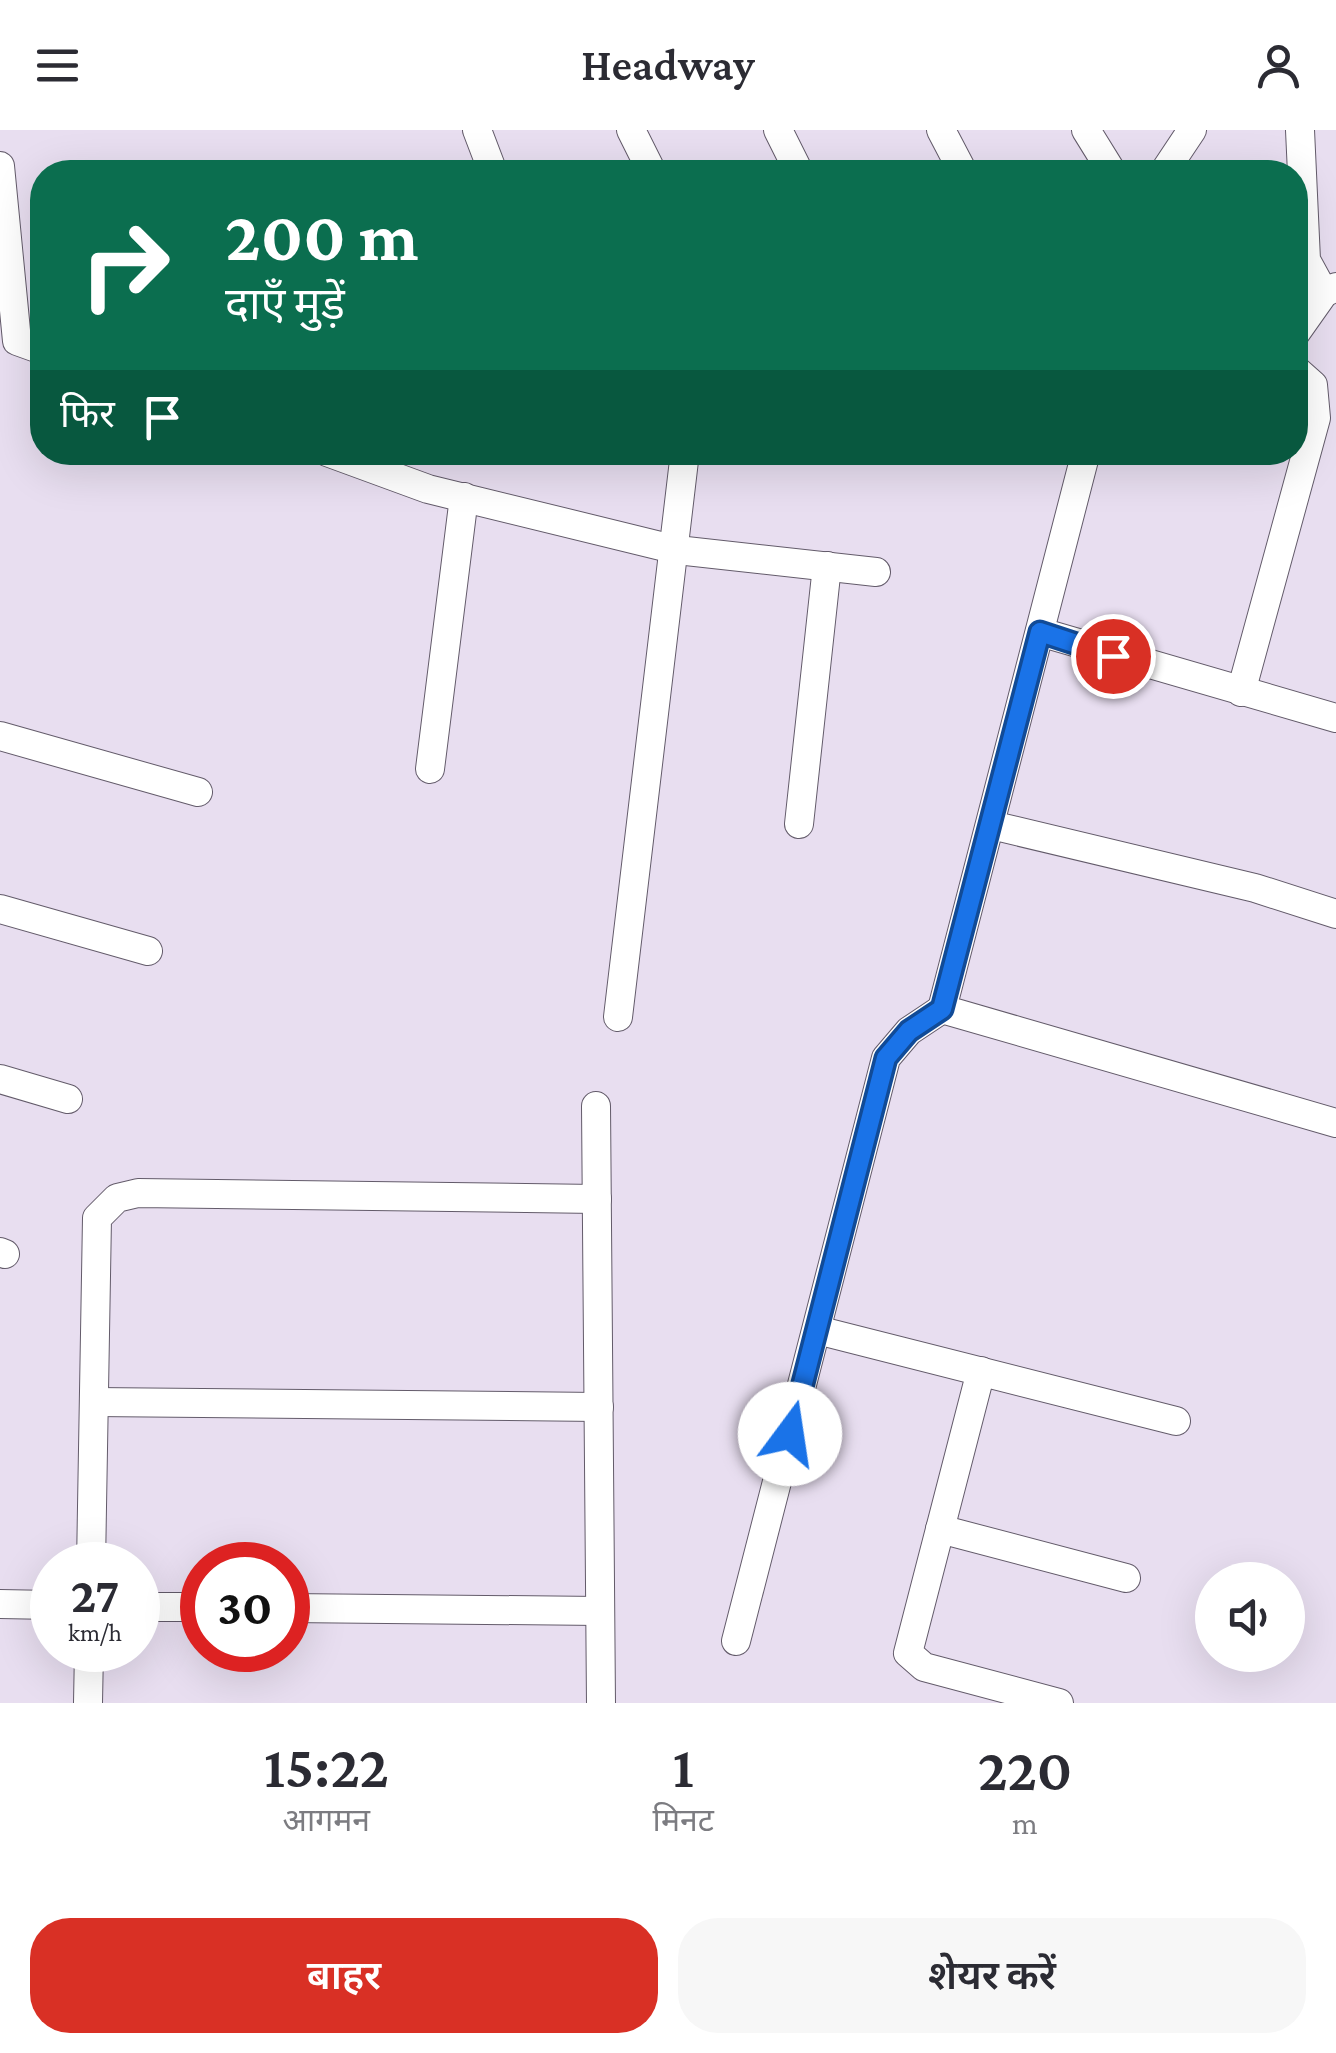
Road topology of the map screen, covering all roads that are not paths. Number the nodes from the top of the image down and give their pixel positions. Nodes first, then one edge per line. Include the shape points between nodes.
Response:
1 (477, 130) edge
2 (630, 130) edge
3 (778, 130) edge
4 (941, 130) edge
5 (1086, 130) edge
6 (1192, 130) edge
7 (1300, 130) edge
8 (489, 160) edge
9 (646, 160) edge
10 (793, 160) edge
11 (957, 160) edge
12 (1105, 160) edge
13 (1172, 160) edge
14 (1301, 160) edge
15 (0, 166) edge
16 (1308, 262) edge
17 (1330, 290) edge
18 (1308, 318) edge
19 (30, 346) edge
20 (1308, 381) edge
21 (1308, 448) edge
22 (366, 465) edge
23 (684, 465) edge
24 (1083, 465) edge
25 (1303, 465) edge
26 (464, 498) junction
27 (677, 550) junction
28 (827, 566) junction
29 (876, 572) dead end
30 (1040, 632) junction
31 (1242, 692) junction
32 (1336, 718) edge
33 (0, 736) edge
34 (430, 769) dead end
35 (198, 792) dead end
36 (799, 824) dead end
37 (991, 825) junction
38 (0, 909) edge
39 (1336, 914) edge
40 (148, 951) dead end
41 (942, 1009) junction
42 (618, 1017) dead end
43 (0, 1080) edge
44 (68, 1099) dead end
45 (596, 1106) dead end
46 (1336, 1123) edge
47 (597, 1199) junction
48 (817, 1330) junction
49 (981, 1372) junction
50 (94, 1402) junction
51 (599, 1407) junction
52 (1176, 1421) dead end
53 (940, 1529) junction
54 (91, 1542) edge
55 (1126, 1578) dead end
56 (0, 1604) edge
57 (30, 1605) edge
58 (310, 1608) edge
59 (600, 1611) junction
60 (736, 1642) dead end
61 (89, 1672) edge
62 (88, 1703) edge
63 (601, 1703) edge
64 (1059, 1703) edge

1 - 8 street
2 - 9 street
3 - 10 street
4 - 11 street
5 - 12 street
6 - 13 street
7 - 14 street
15 - 19 street via 17,341
16 - 17 street
17 - 18 street
20 - 21 street via 1316,418
22 - 26 street
23 - 27 street
24 - 30 street
25 - 31 street
26 - 27 street
26 - 34 street
27 - 28 street
27 - 42 street
28 - 29 street
28 - 36 street
30 - 31 street
30 - 37 street
31 - 32 street
33 - 35 street
37 - 39 street
37 - 41 street
38 - 40 street
41 - 46 street
41 - 48 street via 909,1031 886,1058
43 - 44 street
45 - 47 street
47 - 50 street via 138,1193 117,1198 97,1218
47 - 51 street
48 - 49 street
48 - 60 street
49 - 52 street
49 - 53 street
50 - 51 street
50 - 54 street
51 - 59 street
53 - 55 street
53 - 64 street via 908,1653 924,1667
56 - 57 street
58 - 59 street
59 - 63 street
61 - 62 street

